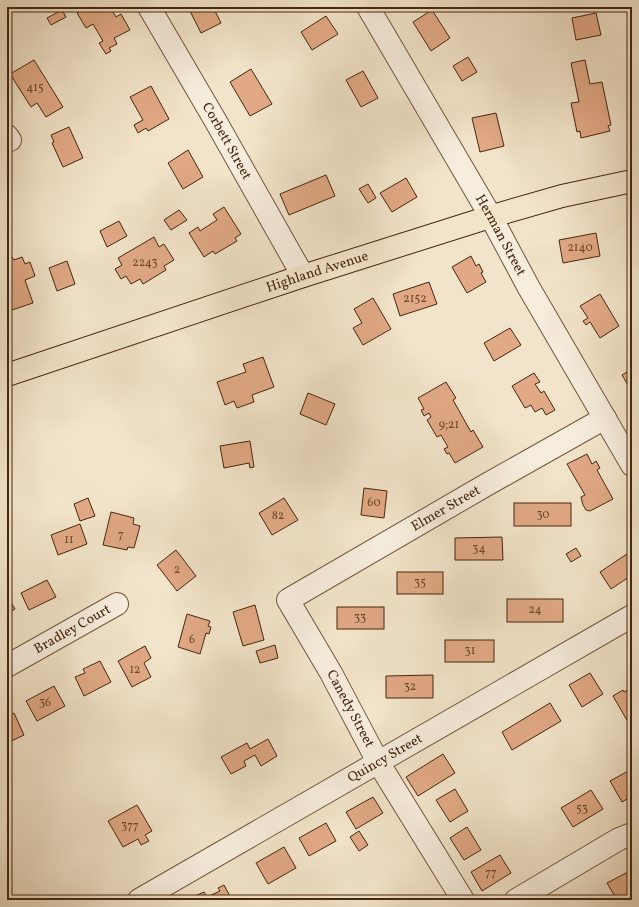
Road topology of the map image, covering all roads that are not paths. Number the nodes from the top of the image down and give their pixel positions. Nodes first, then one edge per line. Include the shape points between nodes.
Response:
1 (149, 7) edge
2 (368, 7) edge
3 (632, 181) edge
4 (491, 217) junction
5 (303, 276) junction
6 (7, 375) edge
7 (605, 418) junction
8 (632, 465) edge
9 (288, 600) joint
10 (117, 604) dead end
11 (632, 616) edge
12 (7, 666) edge
13 (378, 762) junction
14 (632, 834) edge
15 (139, 900) edge
16 (463, 900) edge
17 (516, 900) edge

1 - 5 street, Corbett Street
2 - 4 street, Herman Street
3 - 4 main road, Highland Avenue via 562,196
4 - 5 main road, Highland Avenue
4 - 7 street, Herman Street
5 - 6 main road, Highland Avenue
7 - 8 street, Herman Street
7 - 9 street, Elmer Street
9 - 13 street, Canedy Street
10 - 12 street, Bradley Court
11 - 13 street, Quincy Street
13 - 15 street, Quincy Street
13 - 16 street, Canedy Street
14 - 17 street via 619,839

